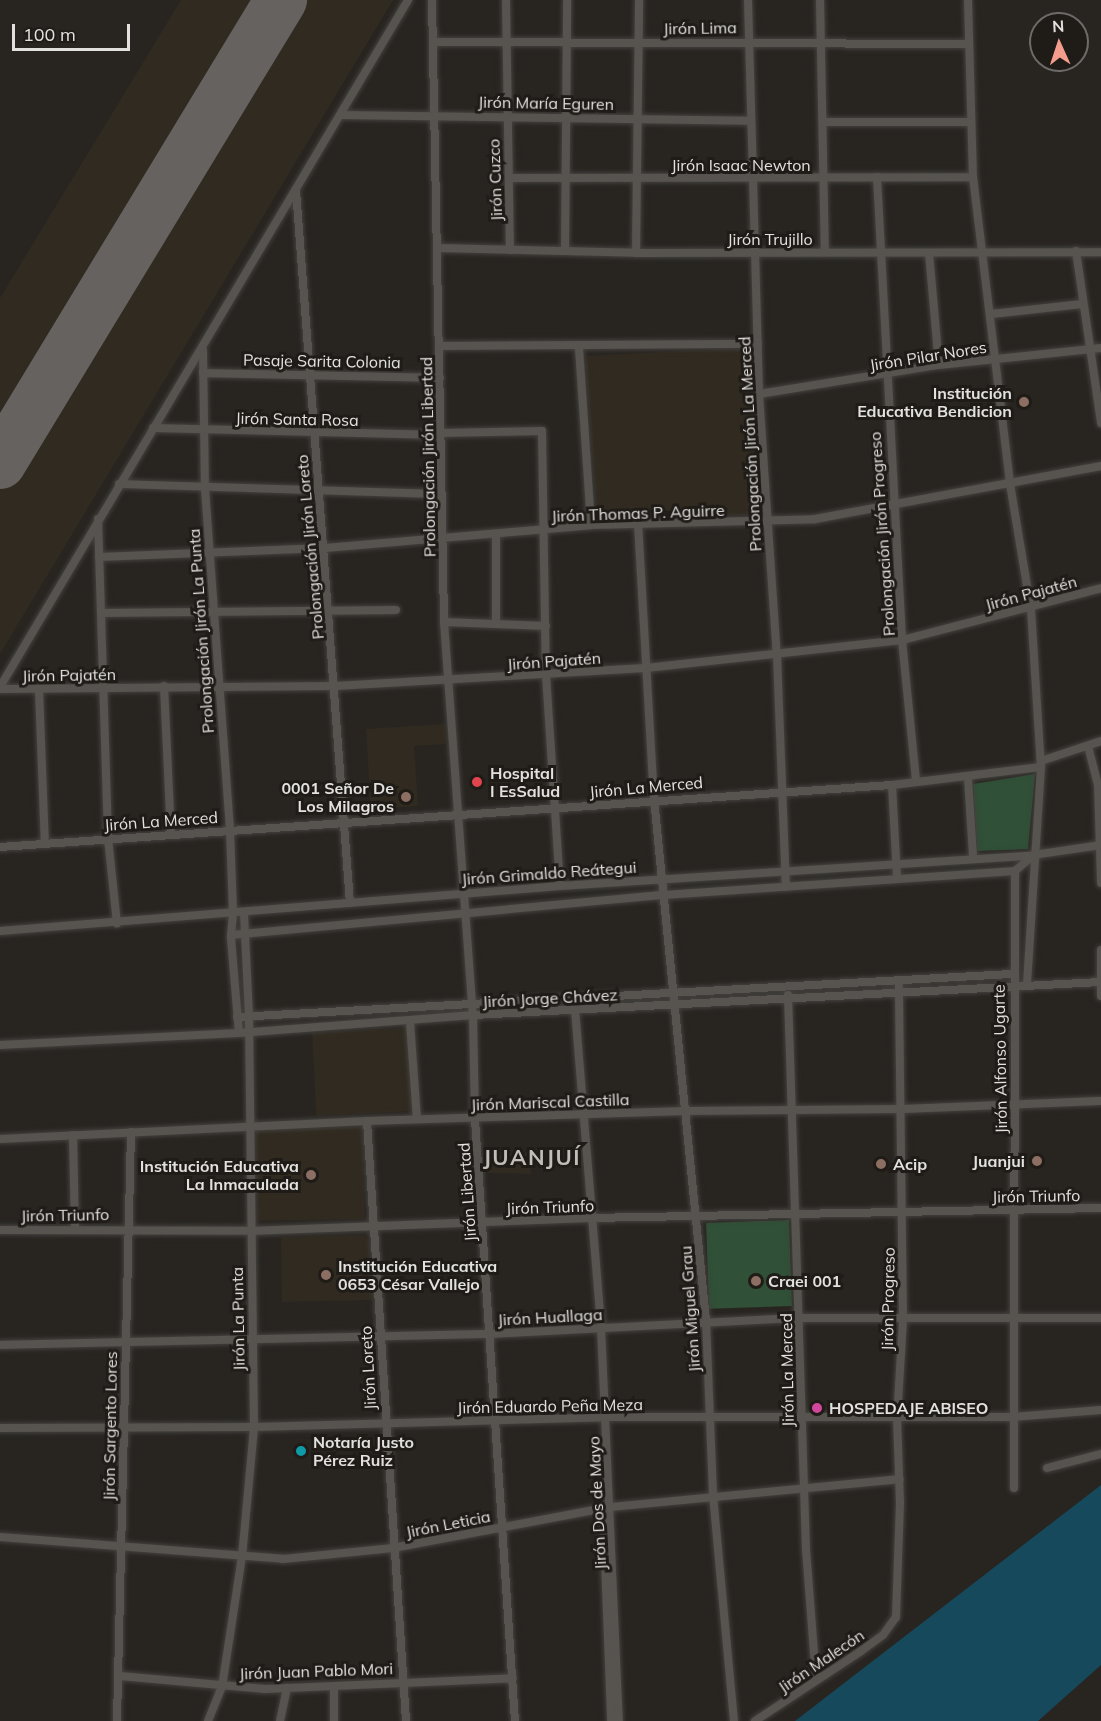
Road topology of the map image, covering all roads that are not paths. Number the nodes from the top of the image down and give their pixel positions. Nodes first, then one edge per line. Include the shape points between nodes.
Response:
1 (408, 0) edge
2 (432, 0) edge
3 (506, 0) edge
4 (567, 0) edge
5 (639, 0) edge
6 (748, 0) edge
7 (820, 0) edge
8 (968, 0) edge
9 (751, 41) junction
10 (433, 42) junction
11 (567, 42) junction
12 (639, 42) junction
13 (822, 42) junction
14 (507, 43) junction
15 (967, 44) junction
16 (435, 114) junction
17 (341, 116) junction
18 (507, 117) junction
19 (565, 117) junction
20 (637, 118) junction
21 (750, 121) junction
22 (823, 122) junction
23 (969, 122) junction
24 (565, 177) junction
25 (753, 177) junction
26 (877, 177) junction
27 (973, 177) junction
28 (510, 178) junction
29 (826, 178) junction
30 (635, 180) junction
31 (296, 189) junction
32 (438, 248) junction
33 (510, 250) junction
34 (565, 251) junction
35 (1076, 251) junction
36 (825, 252) junction
37 (1101, 252) edge
38 (636, 253) junction
39 (756, 253) junction
40 (880, 253) junction
41 (930, 253) junction
42 (982, 253) junction
43 (1082, 304) junction
44 (991, 314) junction
45 (758, 344) junction
46 (440, 346) junction
47 (203, 347) junction
48 (579, 348) junction
49 (1101, 348) edge
50 (1088, 350) junction
51 (997, 360) junction
52 (939, 365) junction
53 (203, 373) junction
54 (311, 374) junction
55 (886, 376) junction
56 (440, 378) junction
57 (759, 394) junction
58 (1101, 423) edge
59 (153, 428) junction
60 (204, 430) junction
61 (314, 432) junction
62 (441, 434) junction
63 (1101, 466) edge
64 (118, 484) junction
65 (1010, 484) junction
66 (205, 489) junction
67 (320, 491) junction
68 (442, 494) junction
69 (894, 507) junction
70 (98, 518) junction
71 (765, 523) junction
72 (638, 524) junction
73 (591, 525) junction
74 (544, 529) junction
75 (496, 535) junction
76 (443, 537) junction
77 (325, 548) junction
78 (208, 554) junction
79 (99, 557) junction
80 (1101, 588) edge
81 (1031, 609) junction
82 (396, 610) dead end
83 (215, 612) junction
84 (330, 613) junction
85 (100, 614) junction
86 (444, 622) junction
87 (496, 622) junction
88 (546, 626) junction
89 (902, 639) junction
90 (777, 655) junction
91 (645, 668) junction
92 (546, 675) junction
93 (448, 682) junction
94 (164, 686) junction
95 (219, 686) junction
96 (335, 686) junction
97 (103, 687) junction
98 (0, 688) edge
99 (39, 690) junction
100 (1101, 741) edge
101 (1088, 746) junction
102 (1041, 764) junction
103 (968, 778) junction
104 (916, 780) junction
105 (892, 785) junction
106 (783, 790) junction
107 (654, 799) junction
108 (555, 808) junction
109 (458, 813) junction
110 (1100, 816) edge
111 (346, 821) junction
112 (230, 830) junction
113 (171, 835) junction
114 (108, 838) junction
115 (45, 843) junction
116 (1100, 845) edge
117 (0, 847) edge
118 (1033, 855) junction
119 (973, 856) junction
120 (897, 862) junction
121 (786, 870) junction
122 (1015, 871) junction
123 (662, 878) junction
124 (897, 878) junction
125 (1101, 883) edge
126 (561, 886) junction
127 (786, 887) junction
128 (464, 894) junction
129 (664, 895) junction
130 (350, 903) junction
131 (243, 912) junction
132 (233, 913) junction
133 (465, 914) junction
134 (117, 924) junction
135 (0, 931) edge
136 (246, 934) junction
137 (231, 935) junction
138 (1101, 950) edge
139 (1012, 974) junction
140 (899, 981) junction
141 (1101, 982) edge
142 (1027, 984) junction
143 (1012, 986) junction
144 (788, 987) junction
145 (675, 990) junction
146 (899, 994) junction
147 (1101, 996) edge
148 (574, 997) junction
149 (789, 998) junction
150 (472, 1003) junction
151 (676, 1005) junction
152 (576, 1011) junction
153 (472, 1015) junction
154 (249, 1016) junction
155 (237, 1017) junction
156 (410, 1022) junction
157 (249, 1032) junction
158 (238, 1033) junction
159 (0, 1045) edge
160 (1101, 1101) edge
161 (1012, 1104) junction
162 (901, 1109) junction
163 (686, 1110) junction
164 (792, 1110) junction
165 (582, 1115) junction
166 (417, 1119) junction
167 (475, 1119) junction
168 (367, 1121) junction
169 (249, 1125) junction
170 (131, 1132) junction
171 (73, 1136) junction
172 (0, 1140) edge
173 (1101, 1208) edge
174 (1017, 1209) junction
175 (902, 1211) junction
176 (795, 1214) junction
177 (696, 1217) junction
178 (590, 1218) junction
179 (482, 1223) junction
180 (131, 1228) junction
181 (373, 1228) junction
182 (75, 1229) junction
183 (0, 1230) edge
184 (250, 1231) junction
185 (800, 1317) junction
186 (1101, 1318) edge
187 (1016, 1319) junction
188 (706, 1320) junction
189 (903, 1320) junction
190 (601, 1328) junction
191 (490, 1334) junction
192 (380, 1338) junction
193 (251, 1341) junction
194 (124, 1343) junction
195 (0, 1345) edge
196 (1101, 1410) edge
197 (606, 1417) junction
198 (711, 1417) junction
199 (801, 1417) junction
200 (1013, 1417) junction
201 (897, 1418) junction
202 (496, 1420) junction
203 (384, 1424) junction
204 (124, 1425) junction
205 (254, 1427) junction
206 (0, 1428) edge
207 (1101, 1454) edge
208 (1047, 1468) dead end
209 (900, 1479) junction
210 (1014, 1488) dead end
211 (805, 1489) junction
212 (713, 1495) junction
213 (607, 1507) junction
214 (503, 1527) junction
215 (0, 1537) edge
216 (122, 1544) junction
217 (393, 1548) junction
218 (242, 1557) junction
219 (896, 1617) joint
220 (120, 1676) junction
221 (513, 1678) junction
222 (816, 1680) junction
223 (404, 1681) junction
224 (334, 1686) junction
225 (222, 1687) junction
226 (287, 1688) junction
227 (117, 1721) edge
228 (208, 1721) edge
229 (280, 1721) edge
230 (334, 1721) edge
231 (406, 1721) edge
232 (514, 1721) edge
233 (612, 1721) edge
234 (619, 1721) edge
235 (734, 1721) edge
236 (755, 1721) edge

1 - 17 street
2 - 10 street, Prolongación Jirón Libertad
3 - 14 street, Jirón Cuzco
4 - 11 street
5 - 12 street
6 - 9 street, Prolongación Jirón La Merced
7 - 13 street
8 - 15 street
9 - 12 street, Jirón Lima
9 - 13 street, Jirón Lima
9 - 21 street, Prolongación Jirón La Merced
10 - 14 street, Jirón Lima
10 - 16 street, Prolongación Jirón Libertad
11 - 12 street, Jirón Lima
11 - 14 street, Jirón Lima
11 - 19 street
12 - 20 street
13 - 15 street, Jirón Lima
13 - 22 street
14 - 18 street, Jirón Cuzco
15 - 23 street
16 - 17 street, Jirón María Eguren
16 - 18 street, Jirón María Eguren
16 - 32 street, Prolongación Jirón Libertad
17 - 31 street
18 - 19 street, Jirón María Eguren
18 - 28 street, Jirón Cuzco
19 - 20 street, Jirón María Eguren
19 - 24 street
20 - 21 street, Jirón María Eguren
20 - 30 street
21 - 25 street, Prolongación Jirón La Merced
22 - 23 street
22 - 29 street
23 - 27 street
24 - 28 street, Jirón Isaac Newton
24 - 30 street, Jirón Isaac Newton
24 - 34 street
25 - 29 street, Jirón Isaac Newton
25 - 30 street, Jirón Isaac Newton
25 - 39 street, Prolongación Jirón La Merced
26 - 27 street, Jirón Isaac Newton
26 - 29 street, Jirón Isaac Newton
26 - 40 street, Prolongación Jirón Progreso
27 - 42 street
28 - 33 street, Jirón Cuzco
29 - 36 street
30 - 38 street
31 - 47 street
31 - 54 street, Prolongación Jirón Loreto
32 - 33 street, Jirón Trujillo
32 - 46 street, Prolongación Jirón Libertad
33 - 34 street, Jirón Trujillo
34 - 38 street, Jirón Trujillo
35 - 37 street, Jirón Trujillo
35 - 42 street, Jirón Trujillo
35 - 43 street
36 - 39 street, Jirón Trujillo
36 - 40 street, Jirón Trujillo
38 - 39 street, Jirón Trujillo
39 - 45 street, Prolongación Jirón La Merced
40 - 41 street, Jirón Trujillo
40 - 55 street, Prolongación Jirón Progreso
41 - 42 street, Jirón Trujillo
41 - 52 street
42 - 44 street
43 - 44 street
43 - 50 street
44 - 51 street
45 - 48 street
45 - 57 street, Prolongación Jirón La Merced
46 - 48 street
46 - 56 street, Prolongación Jirón Libertad
47 - 53 street, Prolongación Jirón La Punta
47 - 59 street
48 - 73 street
49 - 50 street, Jirón Pilar Nores
50 - 51 street, Jirón Pilar Nores
50 - 58 street
51 - 52 street, Jirón Pilar Nores
51 - 65 street
52 - 55 street, Jirón Pilar Nores
53 - 54 street, Pasaje Sarita Colonia
53 - 60 street, Prolongación Jirón La Punta
54 - 56 street, Pasaje Sarita Colonia
54 - 61 street, Prolongación Jirón Loreto
55 - 57 street, Jirón Pilar Nores
55 - 69 street, Prolongación Jirón Progreso
56 - 62 street, Prolongación Jirón Libertad
57 - 71 street, Prolongación Jirón La Merced
59 - 60 street, Jirón Santa Rosa
59 - 64 street
60 - 61 street, Jirón Santa Rosa
60 - 66 street, Prolongación Jirón La Punta
61 - 62 street, Jirón Santa Rosa
61 - 67 street, Prolongación Jirón Loreto
62 - 68 street, Prolongación Jirón Libertad
62 - 74 street, Jirón Santa Rosa via 542,431
63 - 65 street, Jirón Thomas P. Aguirre
64 - 66 street
64 - 70 street
65 - 69 street, Jirón Thomas P. Aguirre
65 - 81 street
66 - 67 street
66 - 78 street, Prolongación Jirón La Punta
67 - 68 street
67 - 77 street, Prolongación Jirón Loreto
68 - 76 street, Prolongación Jirón Libertad
69 - 71 street, Jirón Thomas P. Aguirre
69 - 89 street, Prolongación Jirón Progreso
70 - 79 street
70 - 98 street
71 - 72 street, Jirón Thomas P. Aguirre
71 - 90 street, Prolongación Jirón La Merced
72 - 73 street, Jirón Thomas P. Aguirre
72 - 91 street, Jirón Miguel Grau
73 - 74 street, Jirón Thomas P. Aguirre
74 - 75 street, Jirón Thomas P. Aguirre
74 - 88 street
75 - 76 street, Jirón Thomas P. Aguirre
75 - 87 street
76 - 77 street, Jirón Thomas P. Aguirre
76 - 86 street, Prolongación Jirón Libertad
77 - 78 street, Jirón Thomas P. Aguirre
77 - 84 street, Prolongación Jirón Loreto
78 - 79 street, Jirón Thomas P. Aguirre
78 - 83 street, Prolongación Jirón La Punta
79 - 85 street
80 - 81 street, Jirón Pajatén
81 - 89 street, Jirón Pajatén
81 - 102 street
82 - 84 street
83 - 84 street
83 - 85 street
83 - 95 street, Prolongación Jirón La Punta
84 - 96 street, Prolongación Jirón Loreto
85 - 97 street
86 - 87 street
86 - 93 street, Prolongación Jirón Libertad
87 - 88 street
88 - 92 street
89 - 90 street, Jirón Pajatén
89 - 104 street, Prolongación Jirón Progreso
90 - 91 street, Jirón Pajatén
90 - 106 street, Prolongación Jirón La Merced
91 - 92 street, Jirón Pajatén
91 - 107 street, Jirón Miguel Grau
92 - 93 street, Jirón Pajatén
92 - 108 street
93 - 96 street, Jirón Pajatén
93 - 109 street, Prolongación Jirón Libertad
94 - 95 street, Jirón Pajatén
94 - 97 street, Jirón Pajatén
94 - 113 street
95 - 96 street, Jirón Pajatén
95 - 112 street, Prolongación Jirón La Punta
96 - 111 street, Prolongación Jirón Loreto
97 - 99 street, Jirón Pajatén
97 - 114 street
98 - 99 street, Jirón Pajatén
99 - 115 street
100 - 101 street, Jirón La Merced
101 - 102 street, Jirón La Merced
101 - 110 street via 1098,785
102 - 103 street, Jirón La Merced
102 - 118 street
103 - 104 street, Jirón La Merced
103 - 119 street
104 - 105 street, Jirón La Merced
105 - 106 street, Jirón La Merced
105 - 120 street
106 - 107 street, Jirón La Merced
106 - 121 street, Prolongación Jirón La Merced
107 - 108 street, Jirón La Merced
107 - 123 street, Jirón Miguel Grau
108 - 109 street, Jirón La Merced
108 - 126 street
109 - 111 street, Jirón La Merced
109 - 128 street, Prolongación Jirón Libertad
110 - 116 street
111 - 112 street, Jirón La Merced
111 - 130 street, Prolongación Jirón Loreto
112 - 113 street, Jirón La Merced
112 - 132 street, Prolongación Jirón La Punta
113 - 114 street, Jirón La Merced
114 - 115 street, Jirón La Merced
114 - 134 street
115 - 117 street, Jirón La Merced
116 - 118 street, Jirón Grimaldo Reátegui
116 - 125 street
118 - 119 street, Jirón Grimaldo Reátegui
118 - 122 street
118 - 142 street
119 - 120 street, Jirón Grimaldo Reátegui
120 - 121 street, Jirón Grimaldo Reátegui
120 - 124 street
121 - 123 street, Jirón Grimaldo Reátegui
121 - 127 street, Prolongación Jirón La Merced
122 - 124 street, Jirón Grimaldo Reátegui
122 - 139 street, Jirón Alfonso Ugarte
123 - 126 street, Jirón Grimaldo Reátegui
123 - 129 street, Jirón Miguel Grau
124 - 127 street, Jirón Grimaldo Reátegui
126 - 128 street, Jirón Grimaldo Reátegui
127 - 129 street, Jirón Grimaldo Reátegui
128 - 130 street, Jirón Grimaldo Reátegui
128 - 133 street, Prolongación Jirón Libertad
129 - 133 street, Jirón Grimaldo Reátegui
129 - 145 street, Jirón Miguel Grau
130 - 131 street, Jirón Grimaldo Reátegui
131 - 132 street, Jirón Grimaldo Reátegui
131 - 136 street, Jirón La Punta
132 - 134 street, Jirón Grimaldo Reátegui
132 - 137 street
133 - 136 street, Jirón Grimaldo Reátegui
133 - 150 street, Jirón Libertad
134 - 135 street, Jirón Grimaldo Reátegui
136 - 137 street, Jirón Grimaldo Reátegui
136 - 154 street, Jirón La Punta
137 - 155 street
138 - 141 street
139 - 140 street, Jirón Jorge Chávez
139 - 143 street, Jirón Alfonso Ugarte
140 - 144 street, Jirón Jorge Chávez
140 - 146 street, Jirón Progreso
141 - 142 street, Jirón Jorge Chávez
141 - 147 street
142 - 143 street, Jirón Jorge Chávez
143 - 146 street, Jirón Jorge Chávez
143 - 161 street, Jirón Alfonso Ugarte
144 - 145 street, Jirón Jorge Chávez
144 - 149 street, Jirón La Merced
145 - 148 street, Jirón Jorge Chávez
145 - 151 street, Jirón Miguel Grau
146 - 149 street, Jirón Jorge Chávez
146 - 162 street, Jirón Progreso
148 - 150 street, Jirón Jorge Chávez
148 - 152 street, Jirón Dos de Mayo
149 - 151 street, Jirón Jorge Chávez
149 - 164 street, Jirón La Merced
150 - 153 street, Jirón Libertad
150 - 154 street, Jirón Jorge Chávez
151 - 152 street, Jirón Jorge Chávez
151 - 163 street, Jirón Miguel Grau
152 - 153 street, Jirón Jorge Chávez
152 - 165 street, Jirón Dos de Mayo
153 - 156 street, Jirón Jorge Chávez
153 - 167 street, Jirón Libertad
154 - 155 street, Jirón Jorge Chávez
154 - 157 street, Jirón La Punta
155 - 158 street
156 - 157 street, Jirón Jorge Chávez
156 - 166 street
157 - 158 street, Jirón Jorge Chávez
157 - 169 street, Jirón La Punta
158 - 159 street, Jirón Jorge Chávez
160 - 161 street, Jirón Mariscal Castilla
161 - 162 street, Jirón Mariscal Castilla
161 - 174 street, Jirón Alfonso Ugarte
162 - 164 street, Jirón Mariscal Castilla
162 - 175 street, Jirón Progreso
163 - 164 street, Jirón Mariscal Castilla
163 - 165 street, Jirón Mariscal Castilla
163 - 177 street, Jirón Miguel Grau
164 - 176 street, Jirón La Merced
165 - 167 street, Jirón Mariscal Castilla
165 - 178 street, Jirón Dos de Mayo
166 - 167 street, Jirón Mariscal Castilla
166 - 168 street, Jirón Mariscal Castilla
167 - 179 street, Jirón Libertad
168 - 169 street, Jirón Mariscal Castilla
168 - 181 street, Jirón Loreto
169 - 170 street, Jirón Mariscal Castilla
169 - 184 street, Jirón La Punta
170 - 171 street, Jirón Mariscal Castilla
170 - 180 street, Jirón Sargento Lores
171 - 172 street, Jirón Mariscal Castilla
171 - 182 street
173 - 174 street, Jirón Triunfo
174 - 175 street, Jirón Triunfo
174 - 187 street, Jirón Alfonso Ugarte
175 - 176 street, Jirón Triunfo
175 - 189 street, Jirón Progreso
176 - 177 street, Jirón Triunfo
176 - 185 street, Jirón La Merced
177 - 178 street, Jirón Triunfo
177 - 188 street, Jirón Miguel Grau
178 - 179 street, Jirón Triunfo
178 - 190 street, Jirón Dos de Mayo
179 - 181 street, Jirón Triunfo
179 - 191 street, Jirón Libertad
180 - 182 street, Jirón Triunfo
180 - 184 street, Jirón Triunfo
180 - 194 street, Jirón Sargento Lores
181 - 184 street, Jirón Triunfo
181 - 192 street, Jirón Loreto
182 - 183 street, Jirón Triunfo
184 - 193 street, Jirón La Punta
185 - 188 street, Jirón Huallaga
185 - 189 street, Jirón Huallaga
185 - 199 street, Jirón La Merced
186 - 187 street, Jirón Huallaga
187 - 189 street, Jirón Huallaga
187 - 200 street, Jirón Alfonso Ugarte
188 - 190 street, Jirón Huallaga
188 - 198 street, Jirón Miguel Grau
189 - 201 street, Jirón Progreso
190 - 191 street, Jirón Huallaga
190 - 197 street, Jirón Dos de Mayo
191 - 192 street, Jirón Huallaga
191 - 202 street, Jirón Libertad
192 - 193 street, Jirón Huallaga
192 - 203 street, Jirón Loreto
193 - 194 street, Jirón Huallaga
193 - 205 street, Jirón La Punta
194 - 195 street, Jirón Huallaga
194 - 204 street, Jirón Sargento Lores
196 - 200 street, Jirón Eduardo Peña Meza
197 - 198 street, Jirón Eduardo Peña Meza
197 - 202 street, Jirón Eduardo Peña Meza
197 - 213 street, Jirón Dos de Mayo
198 - 199 street, Jirón Eduardo Peña Meza
198 - 212 street, Jirón Miguel Grau
199 - 201 street, Jirón Eduardo Peña Meza
199 - 211 street, Jirón La Merced
200 - 201 street, Jirón Eduardo Peña Meza
200 - 210 street, Jirón Alfonso Ugarte
201 - 209 street, Jirón Progreso
202 - 203 street, Jirón Eduardo Peña Meza
202 - 214 street, Jirón Libertad
203 - 205 street, Jirón Eduardo Peña Meza
203 - 217 street, Jirón Loreto
204 - 205 street, Jirón Eduardo Peña Meza
204 - 206 street, Jirón Eduardo Peña Meza
204 - 216 street, Jirón Sargento Lores
205 - 218 street, Jirón La Punta
207 - 208 street
209 - 211 street, Jirón Leticia
209 - 219 street, Jirón Progreso
211 - 212 street, Jirón Leticia
211 - 222 street, Jirón La Merced
212 - 213 street, Jirón Leticia
212 - 235 street, Jirón Miguel Grau
213 - 214 street, Jirón Leticia
213 - 233 street, Jirón Dos de Mayo
213 - 234 street, Jirón Dos de Mayo
214 - 217 street, Jirón Leticia
214 - 221 street, Jirón Libertad
215 - 216 street, Jirón Leticia
216 - 218 street, Jirón Leticia
216 - 220 street, Jirón Sargento Lores
217 - 218 street, Jirón Leticia via 283,1559
217 - 223 street, Jirón Loreto
218 - 225 street, Jirón La Punta
219 - 222 street, Jirón Malecón via 883,1635
220 - 225 street, Jirón Juan Pablo Mori
220 - 227 street, Jirón Sargento Lores
221 - 223 street, Jirón Juan Pablo Mori
221 - 232 street, Jirón Libertad
222 - 236 street, Jirón Malecón
223 - 224 street, Jirón Juan Pablo Mori
223 - 231 street, Jirón Loreto
224 - 226 street, Jirón Juan Pablo Mori
224 - 230 street
225 - 226 street, Jirón Juan Pablo Mori
225 - 228 street, Jirón La Punta
226 - 229 street

